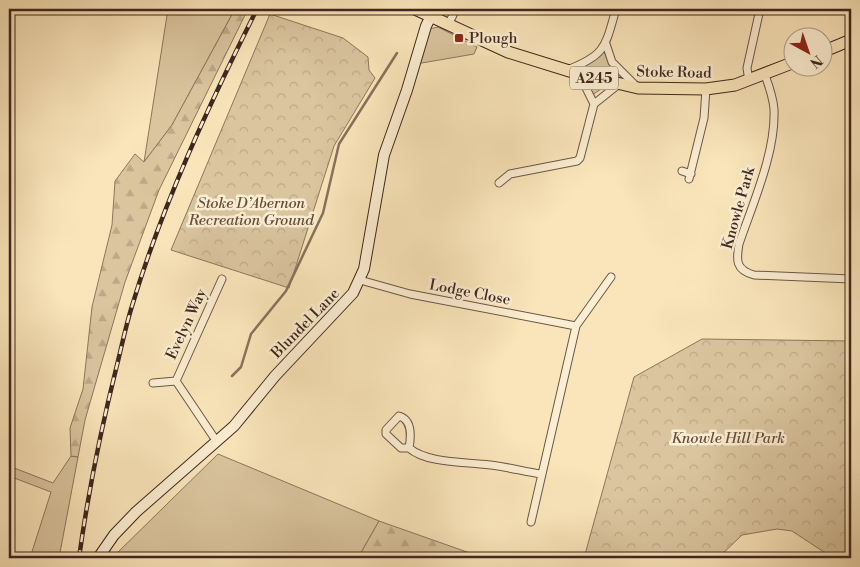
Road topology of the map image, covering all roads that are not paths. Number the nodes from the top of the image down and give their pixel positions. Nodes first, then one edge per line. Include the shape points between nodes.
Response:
1 (415, 9) edge
2 (456, 9) edge
3 (616, 9) edge
4 (760, 9) edge
5 (431, 16) junction
6 (448, 25) junction
7 (851, 40) edge
8 (606, 44) junction
9 (832, 48) edge
10 (782, 67) edge
11 (567, 70) junction
12 (579, 74) junction
13 (764, 75) junction
14 (748, 81) junction
15 (619, 84) junction
16 (638, 88) junction
17 (706, 89) junction
18 (594, 104) junction
19 (682, 171) dead end
20 (499, 183) dead end
21 (611, 277) dead end
22 (222, 279) dead end
23 (851, 279) edge
24 (360, 280) junction
25 (576, 326) junction
26 (176, 381) junction
27 (153, 383) dead end
28 (217, 442) junction
29 (409, 448) junction
30 (541, 474) junction
31 (531, 522) dead end
32 (98, 558) edge

1 - 5 main road, Stoke Road / A245
2 - 6 street
3 - 8 street
4 - 14 street via 747,68
5 - 6 main road, Stoke Road / A245
5 - 24 street, Blundel Lane via 384,155
6 - 11 main road, Stoke Road / A245 via 508,52
7 - 9 main road
8 - 11 street via 594,58
8 - 16 street via 612,62
10 - 13 main road, Stoke Road / A245
11 - 12 main road, Stoke Road / A245
12 - 15 main road, Stoke Road / A245
12 - 18 street
13 - 14 main road, Stoke Road / A245
13 - 23 street, Knowle Park via 774,108 773,134 739,244 739,266 744,272 754,275
14 - 17 main road, Stoke Road / A245
15 - 16 main road, Stoke Road / A245
15 - 18 street
16 - 17 main road, Stoke Road / A245
17 - 19 street via 704,118 690,176
18 - 20 street via 580,158 510,174
21 - 25 street
22 - 26 street, Evelyn Way
24 - 25 street, Lodge Close via 410,294
24 - 28 street, Blundel Lane via 343,306
25 - 30 street
26 - 27 street, Evelyn Way
26 - 28 street, Evelyn Way
28 - 32 street, Blundel Lane via 136,512
29 - 29 street via 408,423 399,416 386,434 401,448
29 - 30 street via 421,455 450,462
30 - 31 street

